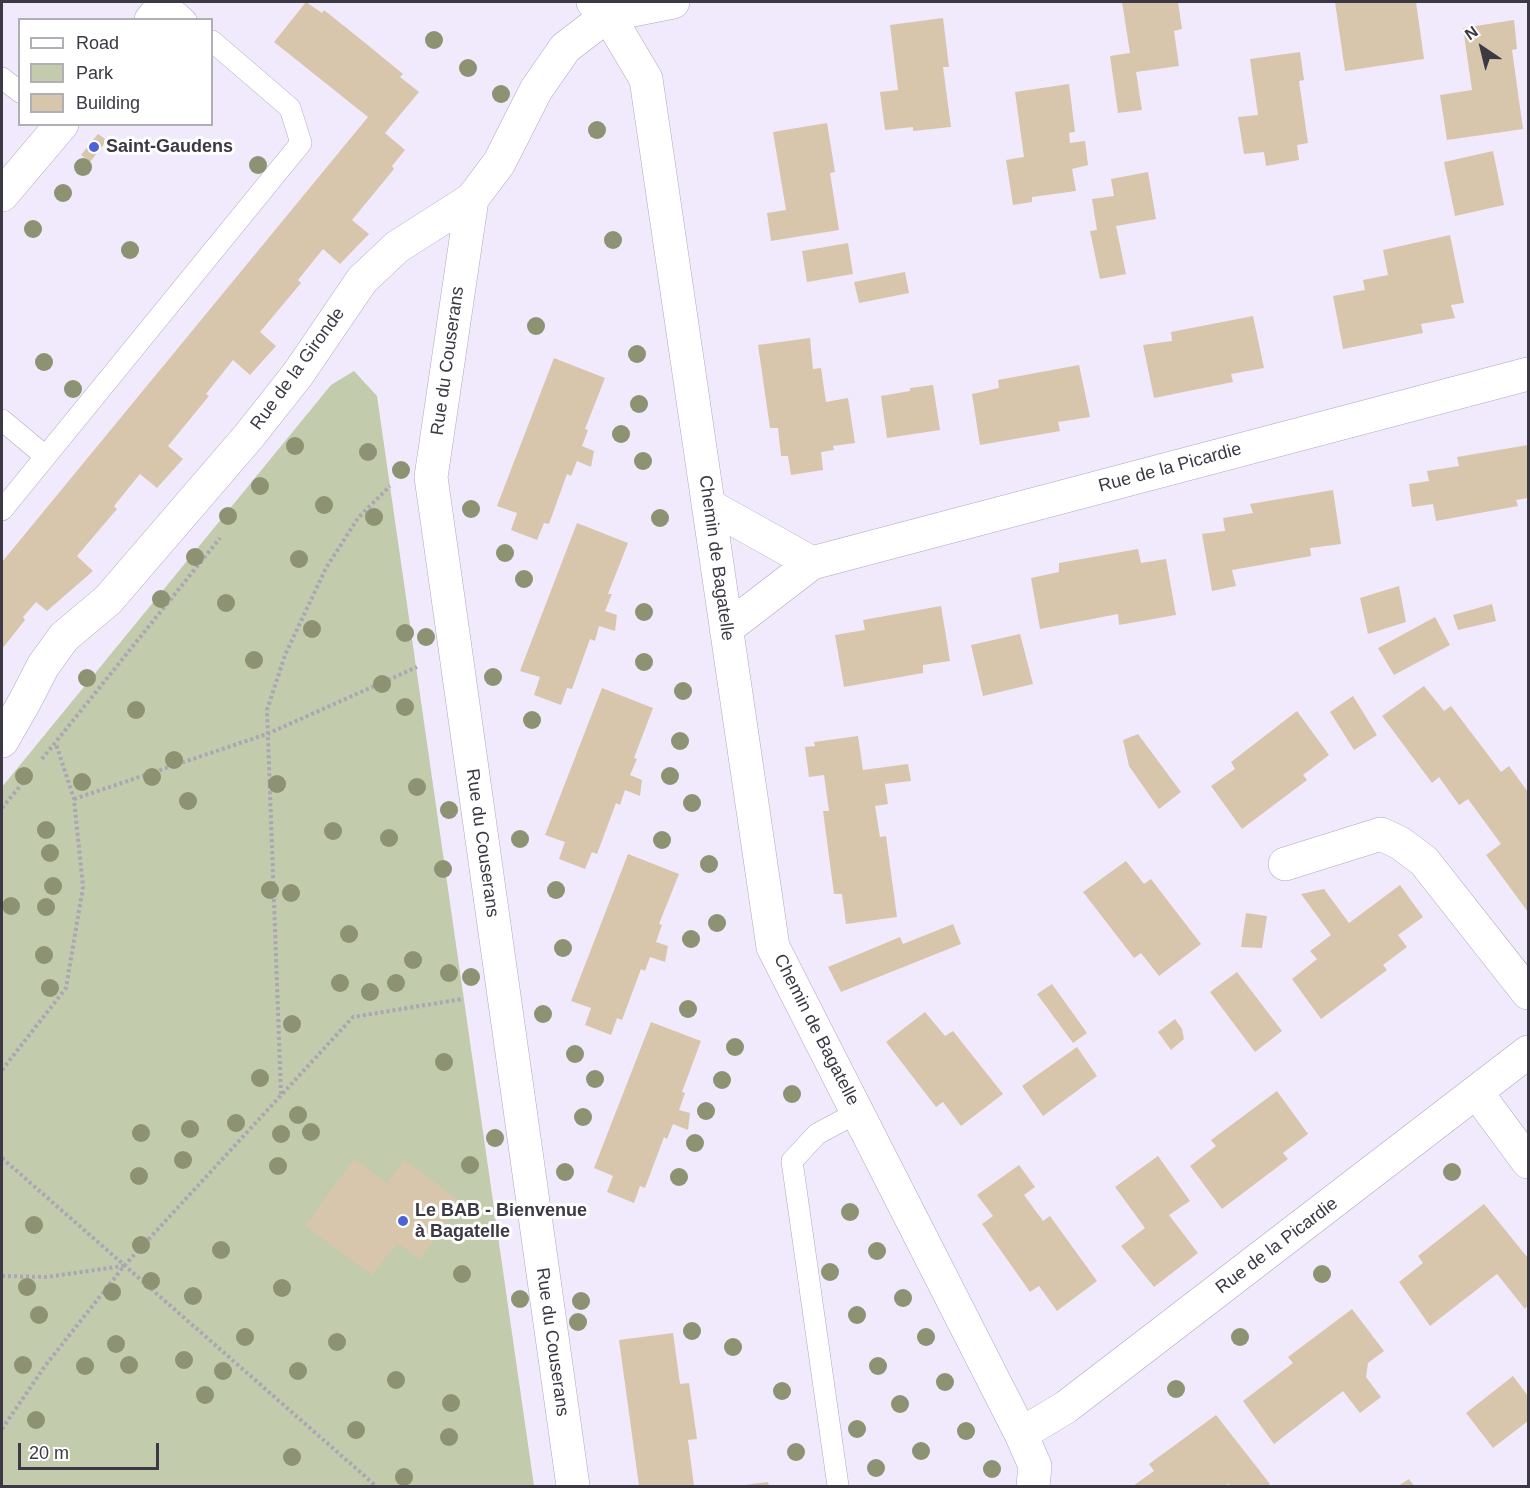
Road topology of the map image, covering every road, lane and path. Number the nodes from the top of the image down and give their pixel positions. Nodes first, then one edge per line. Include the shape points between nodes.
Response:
1 (166, 2) edge
2 (673, 2) edge
3 (601, 8) edge
4 (153, 18) edge
5 (184, 18) edge
6 (213, 42) edge
7 (2, 78) edge
8 (18, 90) edge
9 (60, 126) edge
10 (2, 195) edge
11 (472, 199) junction
12 (1528, 374) edge
13 (2, 420) edge
14 (45, 456) junction
15 (431, 477) junction
16 (708, 505) junction
17 (2, 510) edge
18 (812, 563) junction
19 (726, 629) junction
20 (457, 658) junction
21 (267, 734) junction
22 (2, 741) edge
23 (56, 743) dead end
24 (74, 799) junction
25 (1285, 864) dead end
26 (503, 993) junction
27 (1528, 993) edge
28 (1528, 1052) edge
29 (2, 1070) edge
30 (1477, 1093) junction
31 (282, 1094) junction
32 (858, 1112) junction
33 (2, 1158) edge
34 (1528, 1162) edge
35 (124, 1266) junction
36 (2, 1276) edge
37 (2, 1429) edge
38 (1021, 1434) junction
39 (375, 1486) edge
40 (573, 1486) edge
41 (838, 1486) edge
42 (1032, 1486) edge

1 - 4 street
1 - 5 lane
2 - 3 street
3 - 11 street, Rue de la Gironde via 565,48 536,90 499,163
3 - 16 street, Chemin de Bagatelle via 646,79
6 - 14 lane via 290,108 301,143
7 - 8 lane
9 - 10 street
11 - 15 street, Rue du Couserans
11 - 22 street, Rue de la Gironde via 397,247 362,280 298,374 249,436 108,600 64,637 43,666
12 - 18 street, Rue de la Picardie
13 - 14 lane
14 - 17 lane
15 - 20 street, Rue du Couserans
15 - 21 path via 390,486 358,518 326,568 285,656 267,710
16 - 18 street
16 - 19 street, Chemin de Bagatelle
18 - 19 street, Rue de la Picardie
19 - 32 street, Chemin de Bagatelle via 773,947
20 - 21 path via 416,667
20 - 26 street, Rue du Couserans
21 - 24 path
21 - 31 path
23 - 24 path
24 - 29 path via 82,887 66,988
25 - 27 street via 1381,834 1400,843 1424,861
26 - 31 path via 352,1017
26 - 40 street, Rue du Couserans
28 - 30 street, Rue de la Picardie
30 - 34 street
30 - 38 street, Rue de la Picardie via 1066,1407
31 - 35 path
32 - 38 street, Chemin de Bagatelle
32 - 41 lane, Chemin de Bagatelle via 817,1134 792,1161
33 - 35 path
35 - 36 path via 46,1277
35 - 37 path via 45,1365
35 - 39 path
38 - 42 street, Chemin de Bagatelle via 1035,1466

